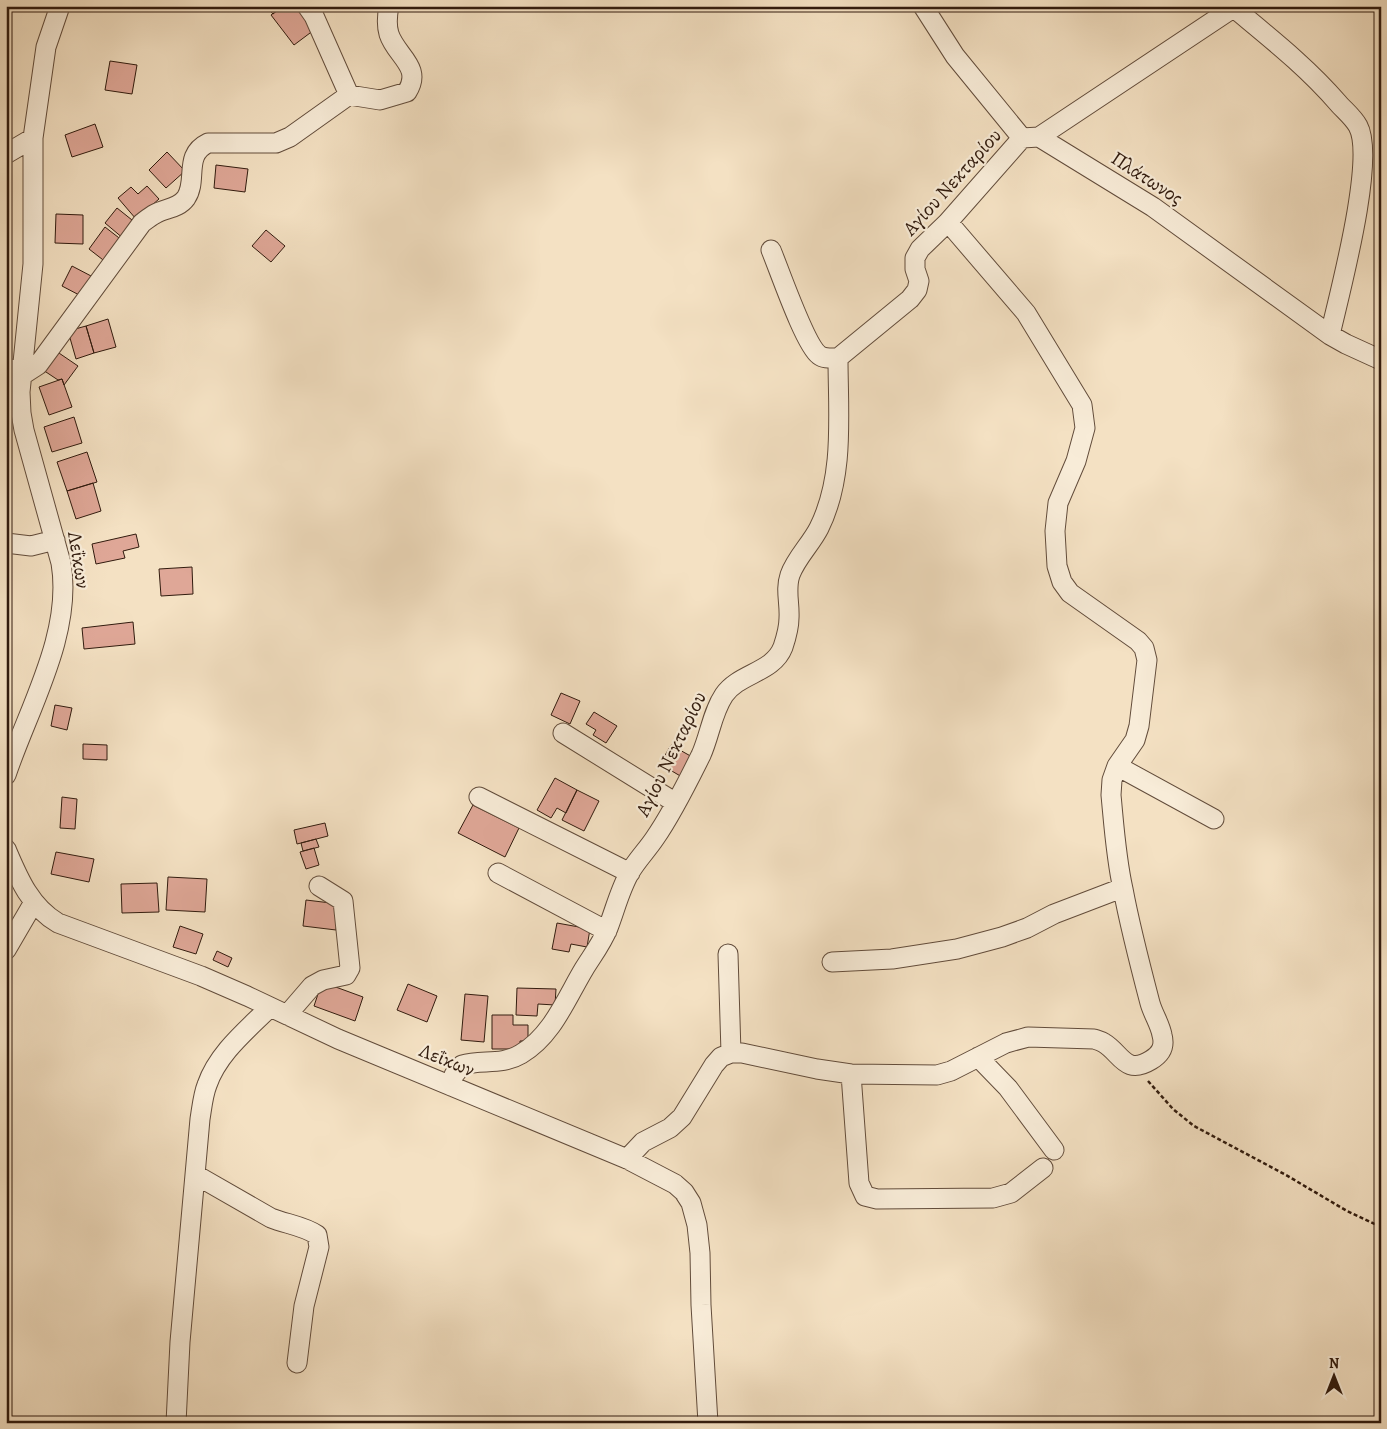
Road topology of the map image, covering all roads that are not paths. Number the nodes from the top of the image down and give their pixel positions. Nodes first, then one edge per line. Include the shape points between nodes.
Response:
1 (60, 6) edge
2 (307, 6) edge
3 (389, 6) edge
4 (923, 6) edge
5 (1235, 7) edge
6 (349, 95) junction
7 (33, 138) junction
8 (1030, 138) junction
9 (6, 154) edge
10 (948, 222) junction
11 (771, 250) dead end
12 (1330, 335) junction
13 (838, 358) junction
14 (1381, 360) edge
15 (14, 371) edge
16 (55, 540) junction
17 (6, 543) edge
18 (563, 733) dead end
19 (1117, 766) junction
20 (6, 775) edge
21 (479, 797) dead end
22 (676, 803) junction
23 (1214, 819) dead end
24 (6, 849) edge
25 (498, 873) dead end
26 (630, 873) junction
27 (319, 886) dead end
28 (1122, 888) junction
29 (34, 902) junction
30 (606, 931) junction
31 (6, 950) edge
32 (728, 954) dead end
33 (832, 962) dead end
34 (270, 1007) junction
35 (287, 1015) junction
36 (730, 1053) junction
37 (978, 1057) junction
38 (851, 1074) junction
39 (451, 1086) junction
40 (1054, 1150) dead end
41 (627, 1159) junction
42 (1043, 1168) dead end
43 (196, 1175) junction
44 (297, 1364) dead end
45 (176, 1423) edge
46 (708, 1423) edge

1 - 7 street, Λεΐκων via 46,47
2 - 6 street
3 - 6 street via 390,35 413,72 413,84 407,92 380,100
4 - 8 street, Πλάτωνος via 955,56
5 - 8 street, Αγίου Νεκταρίου
5 - 12 street via 1318,80 1358,126 1363,143 1352,240
6 - 15 street via 290,137 276,142 208,143 198,148 186,198 177,206 156,213 142,223 38,365
7 - 9 street
7 - 15 street, Λεΐκων via 34,264
8 - 10 street, Αγίου Νεκταρίου
8 - 12 street, Πλάτωνος via 1153,207
10 - 13 street, Αγίου Νεκταρίου via 915,258 919,281 910,299
10 - 19 street via 1026,313 1082,404 1085,428 1076,461 1058,503 1055,531 1062,582 1070,593 1138,641 1147,660 1139,726 1135,740
11 - 13 street via 814,350 823,358
12 - 14 street, Πλάτωνος
13 - 22 street, Αγίου Νεκταρίου via 834,481 819,528 789,577 790,617 782,650 770,664 738,681 725,694 702,752
15 - 16 street, Λεΐκων via 24,430
16 - 17 street via 31,546
16 - 20 street, Λεΐκων via 64,585 61,614 43,680
18 - 22 street
19 - 23 street
19 - 28 street via 1111,795
21 - 26 street
22 - 26 street, Αγίου Νεκταρίου
24 - 29 street, Λεΐκων
25 - 30 street
26 - 30 street, Αγίου Νεκταρίου
27 - 35 street via 343,901 350,968 346,975 312,986
28 - 33 street via 1002,937 892,960
28 - 37 street via 1150,1005 1162,1035 1163,1047 1159,1054 1150,1061 1130,1065 1103,1042 1094,1039 1028,1038 1006,1043
29 - 31 street
29 - 34 street, Λεΐκων via 53,920 68,927 201,976
30 - 39 street, Αγίου Νεκταρίου via 542,1038 512,1058 462,1065
32 - 36 street
34 - 35 street, Λεΐκων
34 - 43 street via 229,1049 209,1079 203,1099
35 - 39 street, Λεΐκων
36 - 38 street
36 - 41 street via 714,1065 682,1117 670,1128 643,1142
37 - 38 street via 937,1075
37 - 40 street via 1008,1088
38 - 42 street via 859,1183 865,1196 877,1199 993,1198 1011,1193
39 - 41 street, Λεΐκων
41 - 46 street, Λεΐκων via 675,1184 688,1197 694,1210 700,1253
43 - 44 street via 271,1218 317,1236 319,1247 305,1297
43 - 45 street via 180,1342

